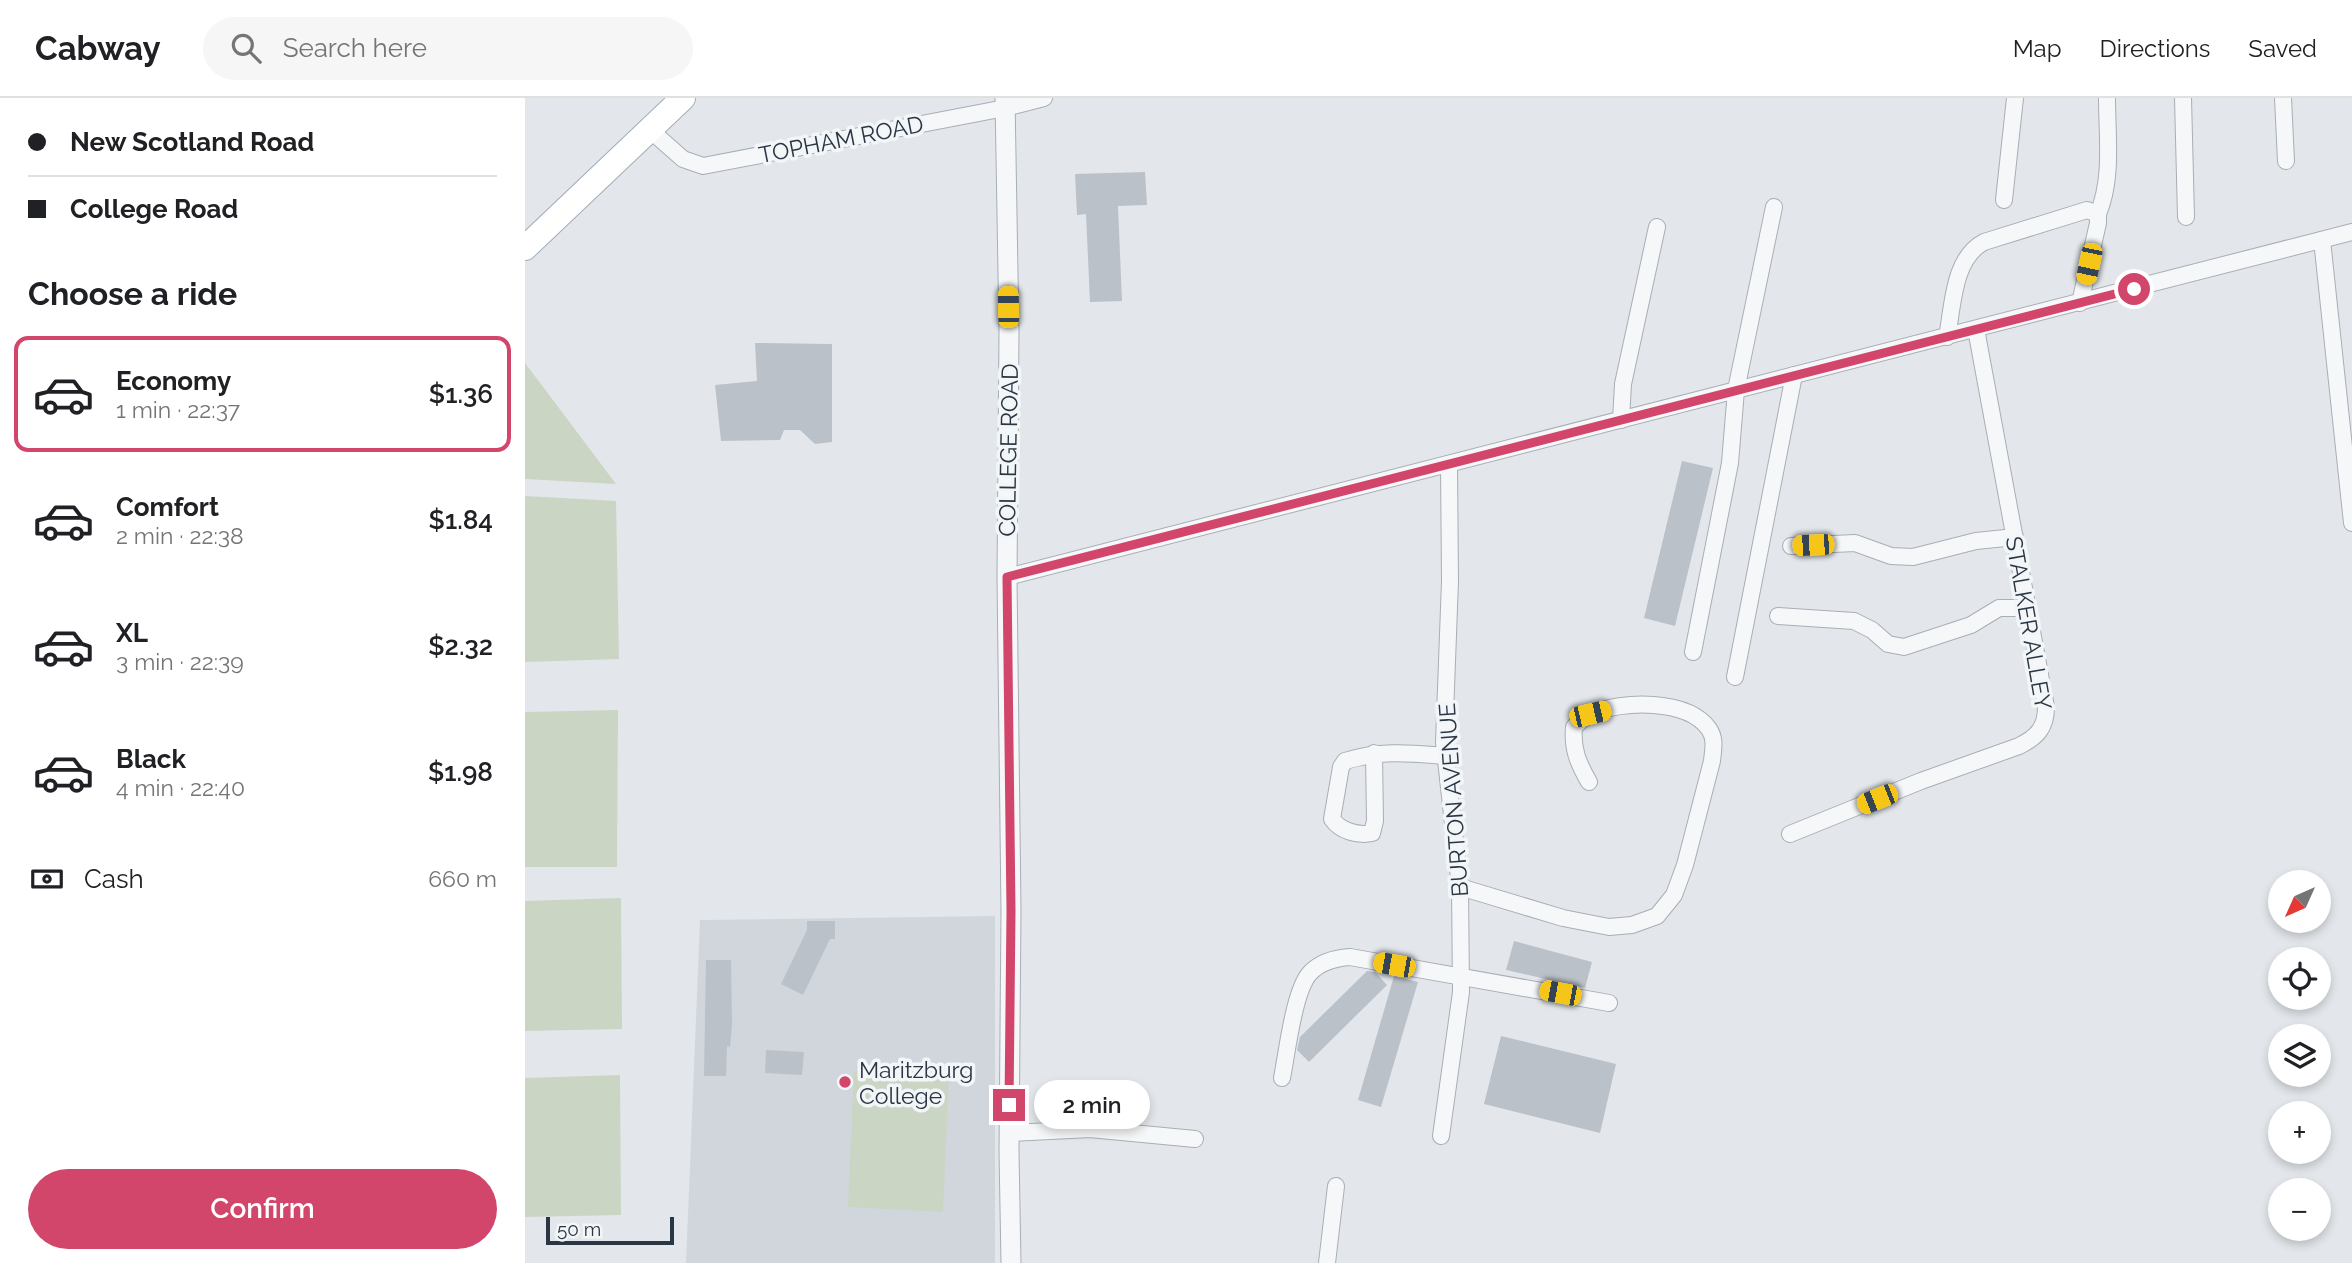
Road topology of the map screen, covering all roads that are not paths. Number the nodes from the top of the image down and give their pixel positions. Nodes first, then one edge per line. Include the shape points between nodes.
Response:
1 (683, 98) edge
2 (1044, 98) edge
3 (2015, 98) edge
4 (2107, 98) edge
5 (2183, 98) edge
6 (2283, 98) edge
7 (1005, 103) edge
8 (649, 129) junction
9 (2286, 161) dead end
10 (2004, 200) dead end
11 (1774, 207) dead end
12 (2098, 214) junction
13 (2186, 217) dead end
14 (1657, 227) dead end
15 (2352, 232) edge
16 (2322, 240) junction
17 (525, 248) edge
18 (2080, 303) junction
19 (1976, 329) junction
20 (1947, 337) junction
21 (1794, 375) junction
22 (1735, 390) junction
23 (1621, 420) junction
24 (1449, 464) junction
25 (2352, 523) edge
26 (2015, 537) junction
27 (1791, 546) dead end
28 (1007, 577) junction
29 (2028, 608) junction
30 (1778, 616) dead end
31 (1693, 652) dead end
32 (1735, 677) dead end
33 (1374, 753) junction
34 (1444, 756) junction
35 (1589, 782) dead end
36 (1790, 834) dead end
37 (1460, 887) junction
38 (1461, 977) junction
39 (1609, 1003) dead end
40 (1282, 1078) dead end
41 (1009, 1133) junction
42 (1441, 1136) dead end
43 (1195, 1139) dead end
44 (1336, 1186) dead end
45 (1011, 1263) edge
46 (1327, 1263) edge

1 - 8 main road
2 - 7 street, TOPHAM ROAD
3 - 10 street
4 - 12 street via 2108,176
5 - 13 street
6 - 9 street
7 - 8 street, TOPHAM ROAD via 703,166 683,159
7 - 28 street, COLLEGE ROAD
8 - 17 main road
11 - 22 street
12 - 18 street
12 - 20 street via 2087,210 1973,248 1960,273
14 - 23 street via 1623,384
15 - 16 street
16 - 18 street
16 - 25 street
18 - 19 street
19 - 20 street
19 - 26 street, STALKER ALLEY
20 - 21 street
21 - 22 street
21 - 32 street
22 - 23 street
22 - 31 street via 1730,463
23 - 24 street
24 - 28 street
24 - 34 street, BURTON AVENUE
26 - 27 street via 1913,557 1891,556 1855,544
26 - 29 street, STALKER ALLEY
28 - 41 street, COLLEGE ROAD
29 - 30 street via 1999,608 1971,625 1904,647 1888,644 1854,621
29 - 36 street, STALKER ALLEY via 2046,707 2046,720 2034,738
33 - 33 street via 1345,761 1341,767 1332,818 1340,828 1360,835 1372,833 1375,821
33 - 34 street
34 - 37 street, BURTON AVENUE
35 - 37 street via 1572,743 1574,727 1590,714 1625,706 1660,706 1681,709 1710,730 1712,761 1685,865 1674,895 1657,916 1609,927
37 - 38 street, BURTON AVENUE
38 - 39 street
38 - 40 street via 1350,957 1317,967 1301,987
38 - 42 street, BURTON AVENUE
41 - 43 street via 1090,1129
41 - 45 street, COLLEGE ROAD
44 - 46 street

